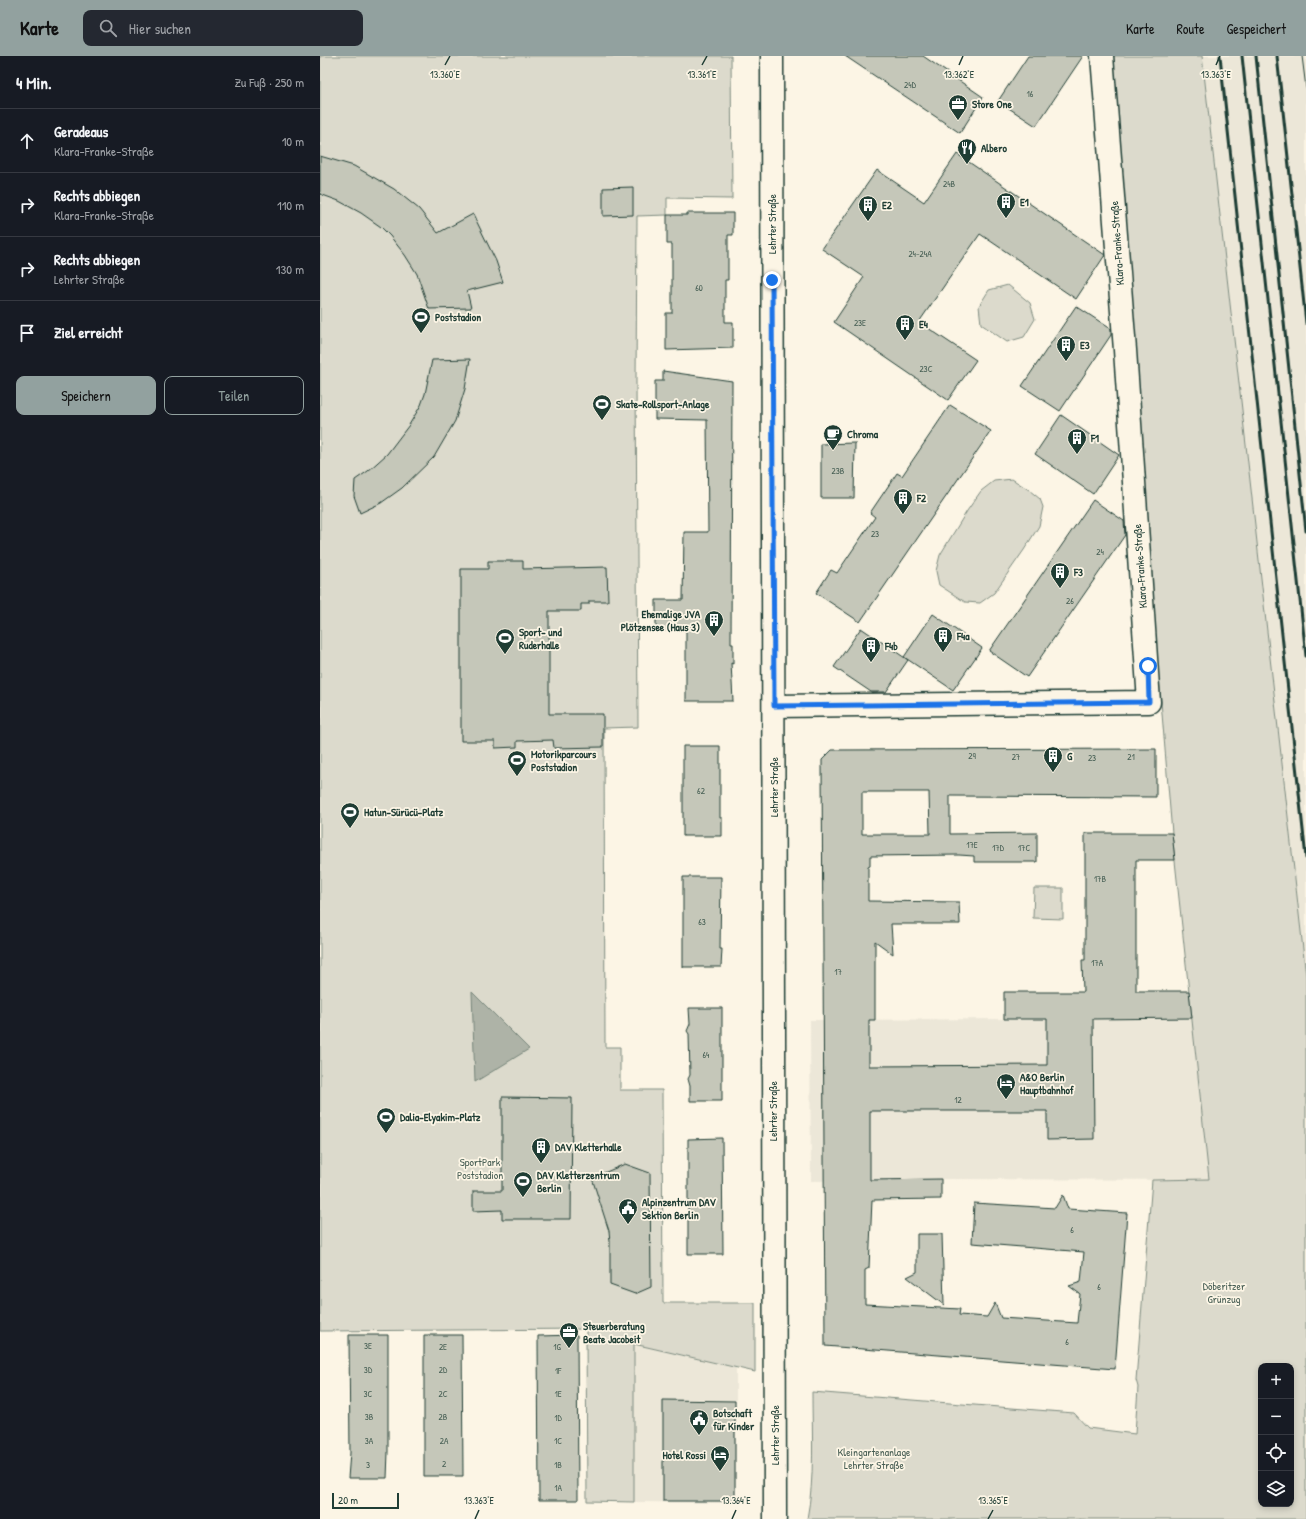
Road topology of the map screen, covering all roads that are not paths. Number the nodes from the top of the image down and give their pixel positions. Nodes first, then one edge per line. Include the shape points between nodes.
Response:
1 (772, 56) edge
2 (1102, 56) edge
3 (774, 706) junction
4 (775, 1519) edge

1 - 3 street, Lehrter Straße
2 - 3 street, Klara-Franke-Straße via 1149,702
3 - 4 street, Lehrter Straße

